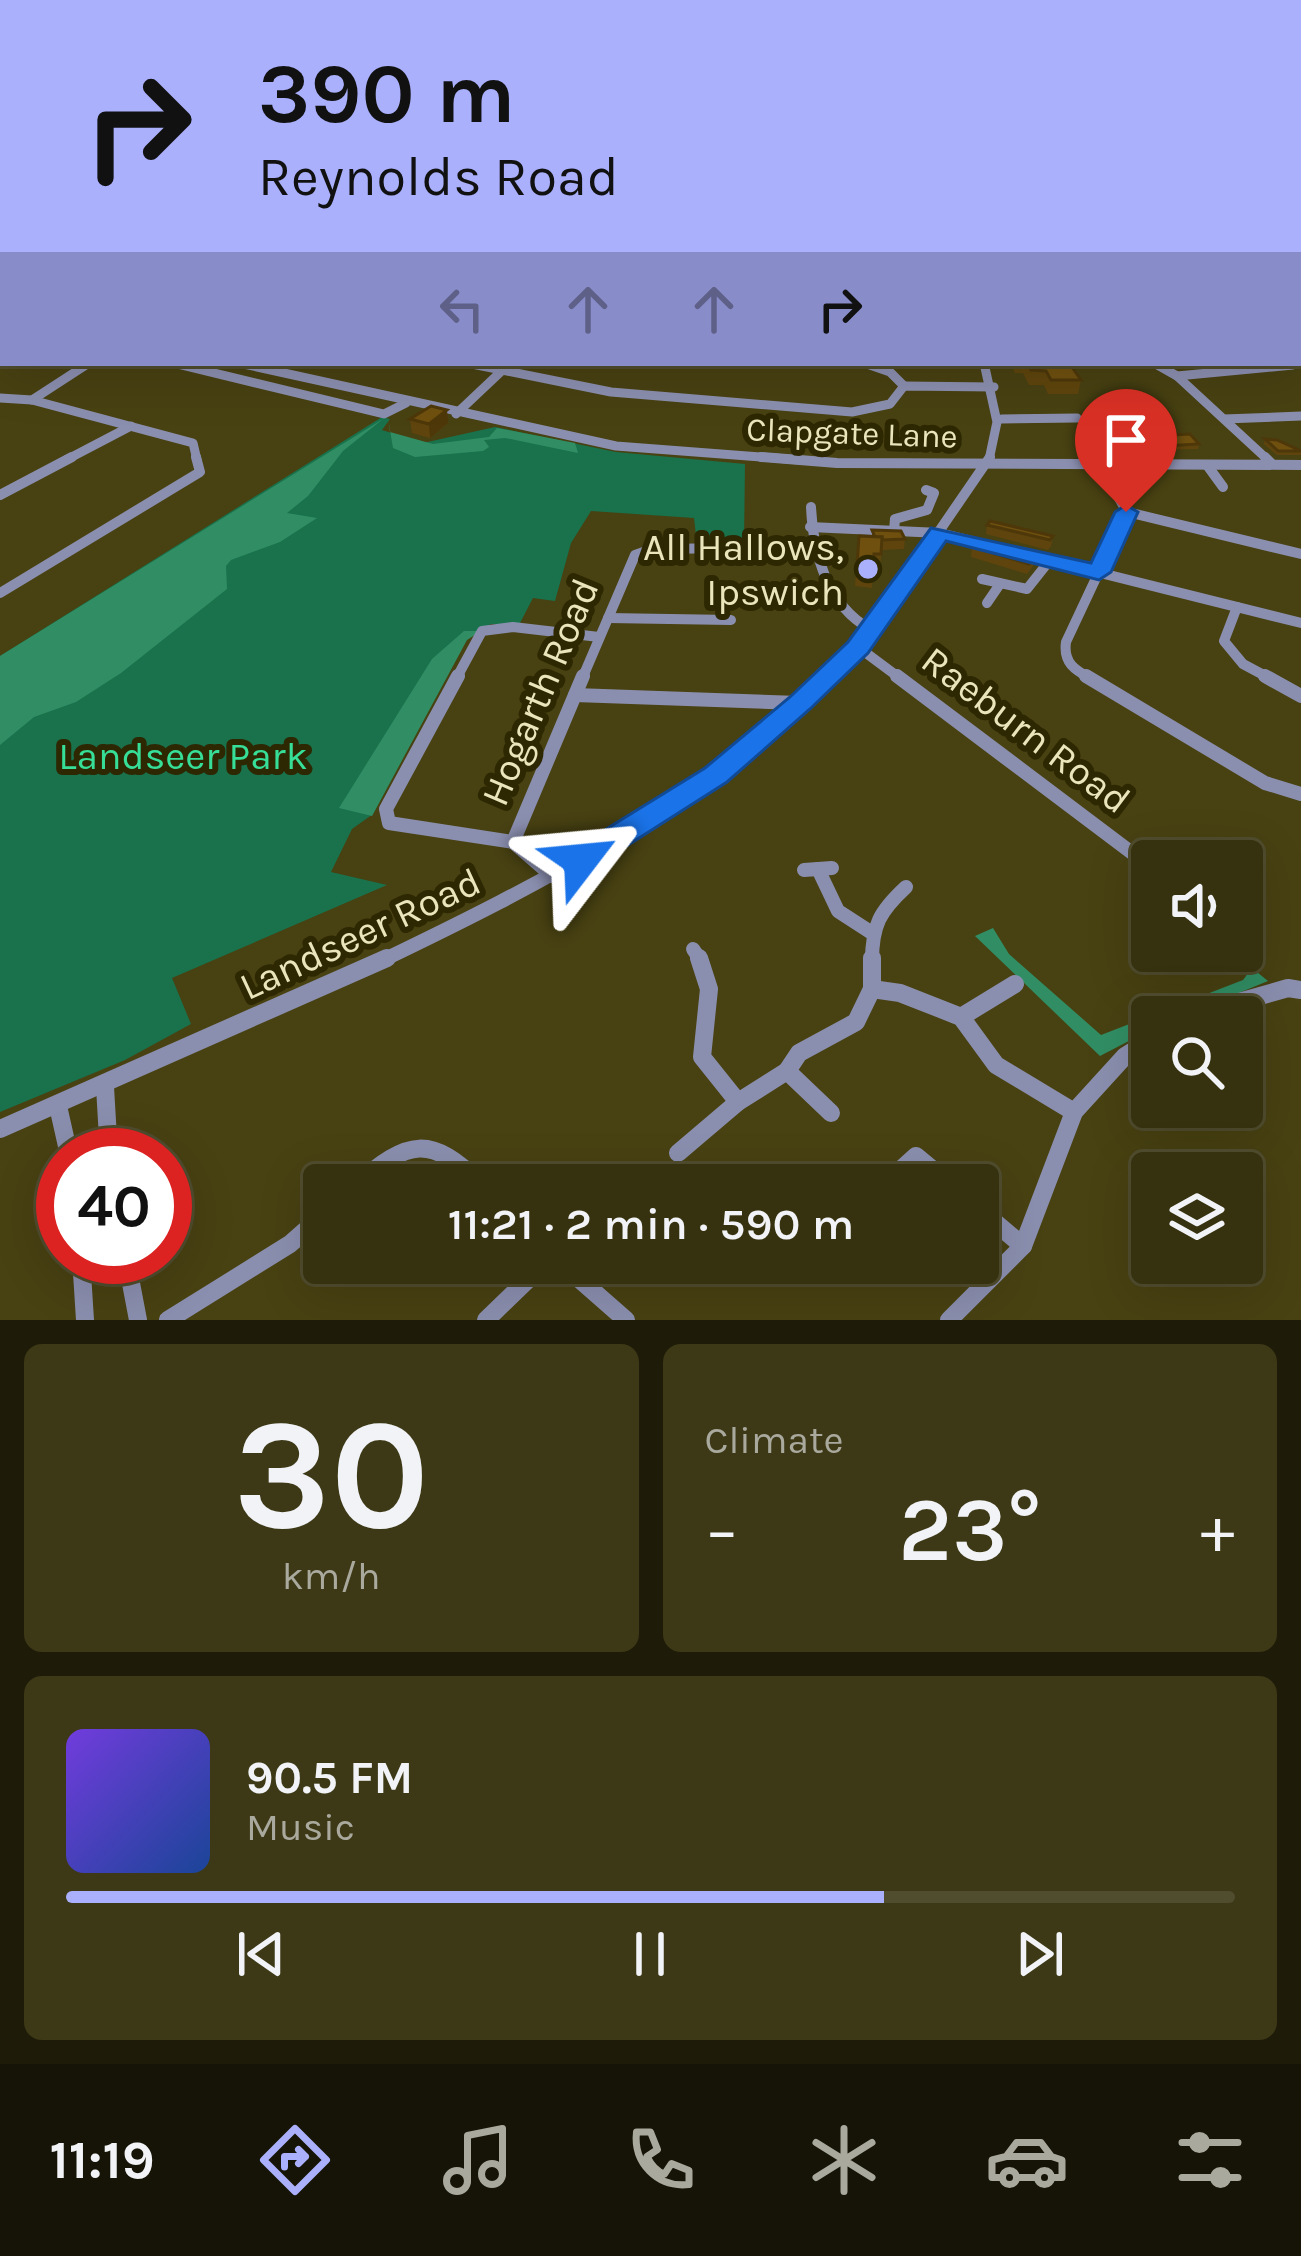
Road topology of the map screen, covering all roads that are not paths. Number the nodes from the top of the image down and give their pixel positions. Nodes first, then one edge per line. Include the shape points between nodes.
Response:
1 (84, 366) edge
2 (185, 366) edge
3 (251, 366) edge
4 (873, 366) edge
5 (985, 366) edge
6 (1160, 366) edge
7 (1294, 366) edge
8 (506, 367) edge
9 (267, 370) junction
10 (1178, 376) junction
11 (247, 381) junction
12 (904, 386) junction
13 (994, 387) junction
14 (0, 399) edge
15 (32, 400) junction
16 (407, 403) junction
17 (456, 414) junction
18 (1301, 416) edge
19 (1077, 418) dead end
20 (1002, 419) junction
21 (1224, 419) junction
22 (132, 426) junction
23 (988, 464) junction
24 (1100, 465) junction
25 (1207, 465) junction
26 (1273, 465) junction
27 (1300, 466) edge
28 (1223, 487) dead end
29 (934, 490) dead end
30 (0, 495) edge
31 (811, 507) dead end
32 (1126, 512) junction
33 (810, 527) junction
34 (894, 531) junction
35 (940, 533) junction
36 (815, 547) junction
37 (1301, 554) edge
38 (1050, 560) junction
39 (1099, 572) junction
40 (982, 579) dead end
41 (1000, 584) junction
42 (0, 593) edge
43 (987, 603) dead end
44 (1237, 607) junction
45 (608, 618) junction
46 (731, 620) dead end
47 (1301, 623) edge
48 (870, 629) junction
49 (599, 637) junction
50 (858, 647) junction
51 (575, 695) junction
52 (1301, 696) edge
53 (800, 703) junction
54 (1301, 794) edge
55 (513, 842) junction
56 (1131, 852) edge
57 (818, 869) dead end
58 (552, 876) junction
59 (906, 887) dead end
60 (872, 933) junction
61 (704, 957) dead end
62 (1015, 984) dead end
63 (1295, 988) edge
64 (872, 989) junction
65 (1263, 997) edge
66 (961, 1017) junction
67 (1131, 1052) edge
68 (787, 1072) junction
69 (105, 1087) junction
70 (738, 1102) junction
71 (58, 1106) junction
72 (1074, 1112) junction
73 (831, 1113) dead end
74 (63, 1128) edge
75 (107, 1128) edge
76 (0, 1129) edge
77 (678, 1153) dead end
78 (380, 1164) edge
79 (462, 1164) edge
80 (999, 1226) edge
81 (303, 1233) edge
82 (1023, 1246) junction
83 (83, 1284) edge
84 (131, 1284) edge
85 (523, 1284) edge
86 (585, 1284) edge
87 (86, 1320) edge
88 (138, 1320) edge
89 (168, 1320) edge
90 (486, 1320) edge
91 (626, 1320) edge
92 (949, 1320) edge

1 - 15 street
2 - 11 street, Clapgate Lane
3 - 9 street, Clapgate Lane
4 - 12 street
5 - 13 street
6 - 10 street
7 - 10 street
8 - 12 street via 611,392 852,412 884,407
8 - 17 street
9 - 11 street
9 - 16 street, Clapgate Lane
10 - 21 street
11 - 16 street, Clapgate Lane via 384,414
12 - 13 street
13 - 20 street
14 - 15 street
15 - 22 street
16 - 17 street, Clapgate Lane
17 - 23 street, Clapgate Lane via 616,446 837,463
18 - 21 street
19 - 20 street
20 - 23 street, Landseer Road
21 - 26 street
22 - 30 street
22 - 42 street via 194,443 198,476
23 - 24 street, Clapgate Lane
23 - 35 street, Landseer Road
24 - 25 street, Clapgate Lane
24 - 32 street
25 - 26 street, Clapgate Lane
25 - 28 street
26 - 27 street, Clapgate Lane
29 - 34 street via 927,510 895,519
31 - 33 street
32 - 37 street
32 - 39 street
33 - 34 street
33 - 36 street
34 - 35 street
35 - 38 street
35 - 48 street, Landseer Road
36 - 45 street, Hogarth Road via 644,550
36 - 48 street via 854,621
38 - 39 street
38 - 41 street via 1035,586
39 - 44 street
39 - 54 street via 1066,642 1072,668 1265,783
40 - 41 street
41 - 43 street
44 - 47 street
44 - 52 street via 1224,641 1230,654
45 - 46 street
45 - 49 street, Hogarth Road
48 - 50 street, Landseer Road
49 - 51 street, Hogarth Road
49 - 55 street via 513,627 482,632 386,809 400,828
50 - 53 street, Landseer Road
50 - 56 street, Raeburn Road
51 - 53 street
51 - 55 street, Hogarth Road
53 - 58 street, Landseer Road via 716,775
55 - 58 street, Hogarth Road
57 - 60 street via 838,911
58 - 69 street, Landseer Road
59 - 60 street via 880,911
60 - 64 street
61 - 70 street via 713,1004 702,1057
62 - 66 street
63 - 65 street
64 - 66 street
64 - 68 street via 856,1022 799,1053
66 - 72 street via 996,1065
67 - 72 street
68 - 70 street
68 - 73 street
69 - 71 street, Landseer Road
69 - 75 street
70 - 77 street via 692,1130
71 - 74 street
71 - 76 street, Landseer Road
72 - 82 street
78 - 79 street via 420,1145
80 - 82 street
81 - 89 street
82 - 92 street
83 - 87 street
84 - 88 street
85 - 90 street
86 - 91 street

